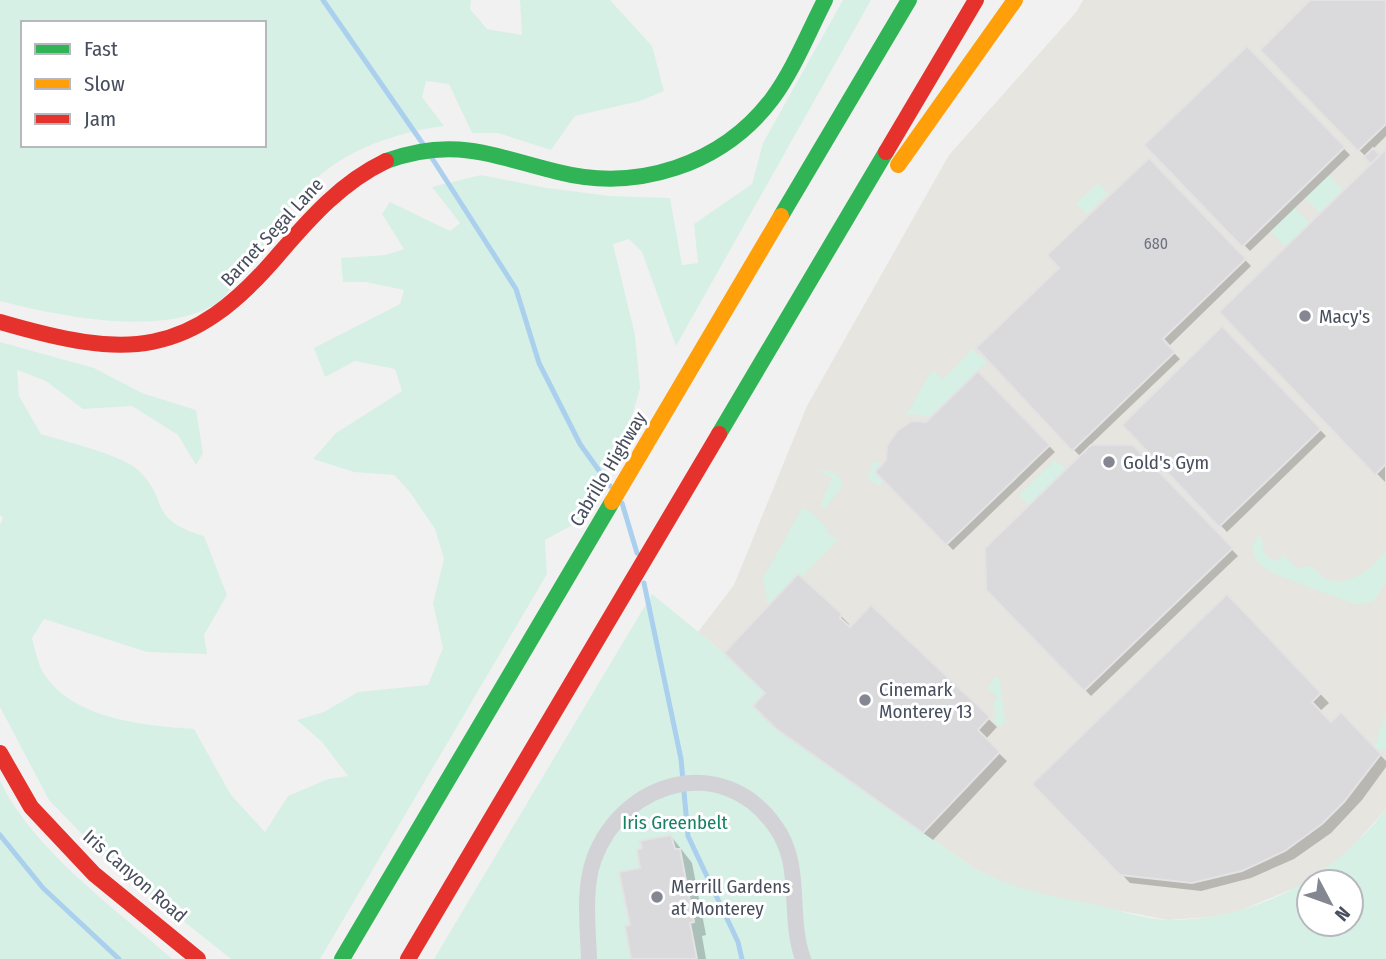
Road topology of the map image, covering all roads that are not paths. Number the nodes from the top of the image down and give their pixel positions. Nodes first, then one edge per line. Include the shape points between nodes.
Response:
1 (825, 0) edge
2 (909, 0) edge
3 (976, 0) edge
4 (1014, 0) edge
5 (868, 37) dead end
6 (845, 220) junction
7 (748, 273) junction
8 (0, 322) edge
9 (0, 753) edge
10 (198, 959) edge
11 (342, 959) edge
12 (408, 959) edge
13 (589, 959) edge
14 (803, 959) edge

1 - 8 main road, Barnet Segal Lane via 773,98 747,128 679,169 630,178 602,177 560,173 483,149 428,148 400,155 346,183 234,303 209,324 172,341 132,347 85,344
2 - 7 main road, Cabrillo Highway
3 - 6 main road
4 - 6 main road via 898,164
5 - 7 main road
6 - 12 main road
7 - 11 main road, Cabrillo Highway
9 - 10 main road, Iris Canyon Road via 31,807 94,874
13 - 14 street via 589,887 599,846 638,801 663,788 691,782 720,785 747,798 782,837 793,872 794,923

